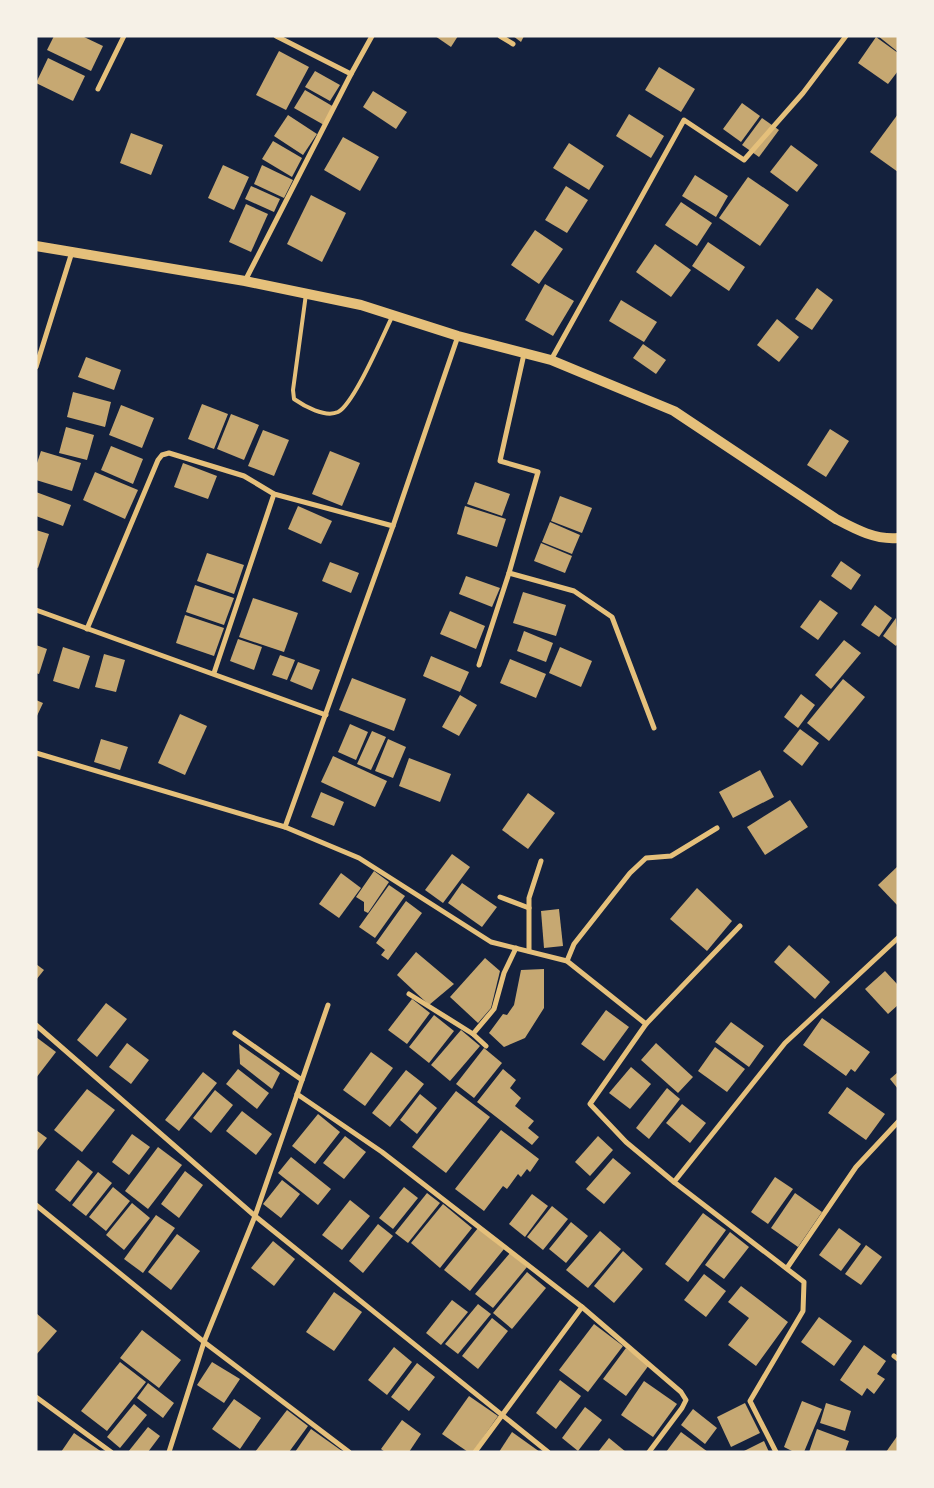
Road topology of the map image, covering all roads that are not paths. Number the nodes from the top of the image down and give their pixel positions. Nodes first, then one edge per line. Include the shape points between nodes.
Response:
1 (124, 36) edge
2 (276, 36) edge
3 (372, 36) edge
4 (500, 36) edge
5 (846, 36) edge
6 (513, 44) dead end
7 (351, 74) junction
8 (98, 89) dead end
9 (36, 246) edge
10 (72, 252) junction
11 (245, 281) junction
12 (306, 294) junction
13 (394, 315) junction
14 (458, 336) junction
15 (524, 354) junction
16 (551, 360) junction
17 (36, 367) edge
18 (274, 494) junction
19 (393, 526) junction
20 (898, 538) edge
21 (509, 572) junction
22 (36, 610) edge
23 (87, 629) junction
24 (479, 665) dead end
25 (214, 673) junction
26 (326, 715) junction
27 (654, 728) dead end
28 (36, 753) edge
29 (286, 827) junction
30 (717, 828) dead end
31 (541, 861) dead end
32 (500, 897) dead end
33 (529, 908) junction
34 (740, 926) dead end
35 (898, 938) edge
36 (516, 948) junction
37 (529, 951) junction
38 (567, 961) junction
39 (409, 994) dead end
40 (328, 1005) dead end
41 (646, 1024) junction
42 (36, 1026) edge
43 (236, 1033) dead end
44 (473, 1034) junction
45 (486, 1046) dead end
46 (302, 1080) junction
47 (297, 1094) junction
48 (898, 1122) edge
49 (674, 1182) junction
50 (36, 1205) edge
51 (255, 1216) junction
52 (787, 1268) junction
53 (582, 1307) junction
54 (204, 1342) junction
55 (36, 1397) edge
56 (503, 1416) junction
57 (111, 1452) edge
58 (169, 1452) edge
59 (349, 1452) edge
60 (476, 1452) edge
61 (548, 1452) edge
62 (649, 1452) edge
63 (776, 1452) edge

1 - 8 street
2 - 7 street
3 - 7 street
4 - 6 street
5 - 16 street via 744,160 684,120
7 - 11 street
9 - 10 main road
10 - 11 main road
10 - 17 street
11 - 12 main road
12 - 13 main road
12 - 13 lane via 294,399 304,406 327,413 337,412 345,406
13 - 14 main road
14 - 15 main road
14 - 19 street
15 - 16 main road
15 - 21 street via 500,461 538,472
16 - 20 main road via 674,411 836,519 861,532
18 - 19 street
18 - 23 street via 244,476 169,452 162,455
18 - 25 street
19 - 26 street
21 - 24 street
21 - 27 street via 574,590 612,617
22 - 23 street
23 - 25 street
25 - 26 street
26 - 29 street
28 - 29 street
29 - 36 street via 359,858 491,942
30 - 38 street via 671,856 646,858 630,873 574,944
31 - 33 street
32 - 33 street
33 - 37 street
34 - 41 street
35 - 49 street via 785,1043
36 - 37 street
36 - 44 street via 504,973 494,1008
37 - 38 street
38 - 41 street
39 - 44 street
40 - 46 street
41 - 49 street via 590,1104 626,1142
42 - 51 street
43 - 46 street
44 - 45 street
46 - 47 street
47 - 51 street
47 - 53 street via 382,1152
48 - 52 street via 856,1166
49 - 52 street
50 - 54 street
51 - 54 street
51 - 56 street
52 - 63 street via 804,1282 803,1312 750,1401
53 - 56 street
53 - 62 street via 672,1382 686,1400
54 - 58 street
54 - 59 street
55 - 57 street
56 - 60 street
56 - 61 street

